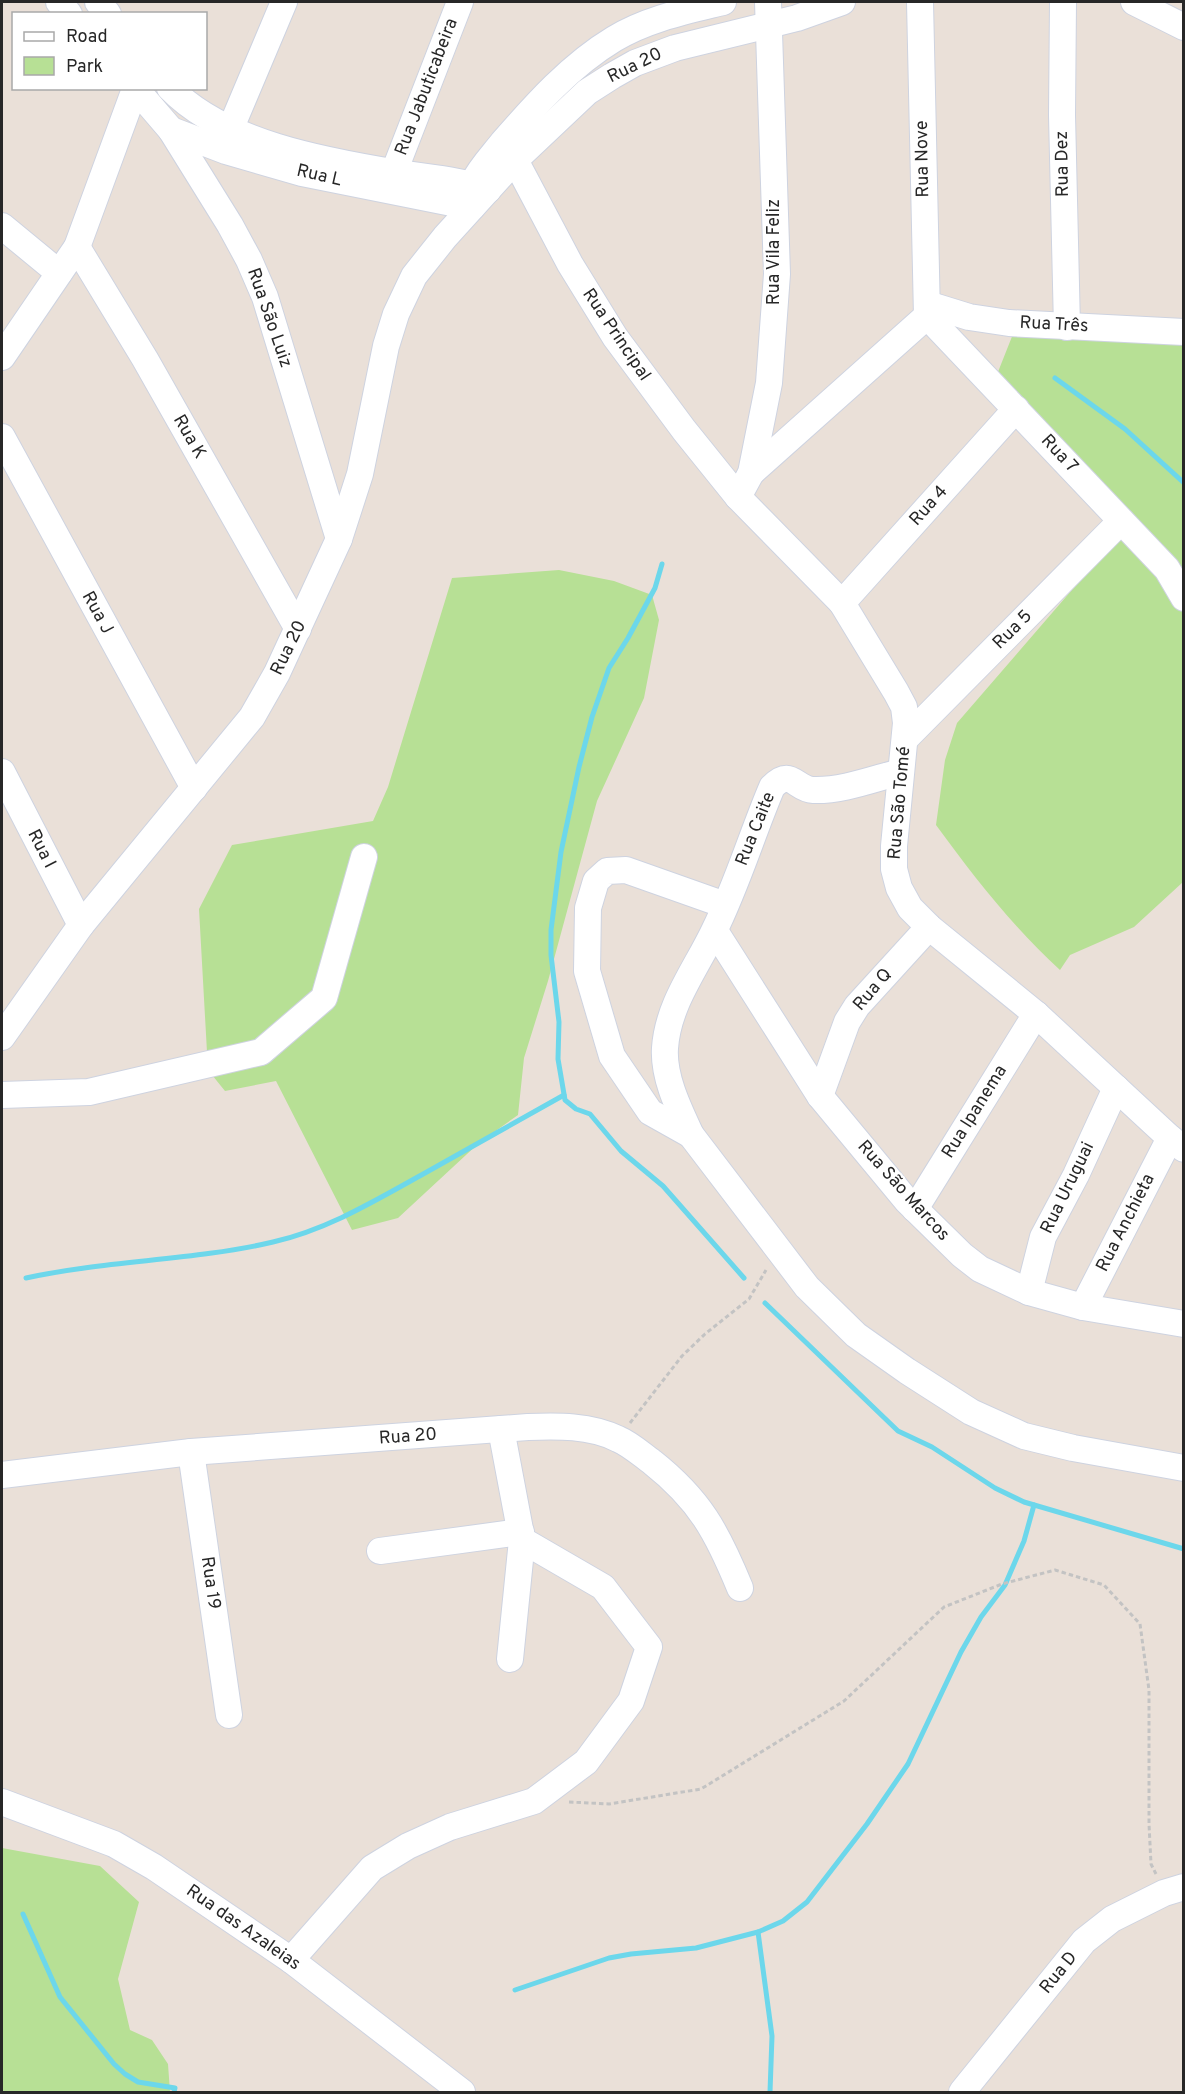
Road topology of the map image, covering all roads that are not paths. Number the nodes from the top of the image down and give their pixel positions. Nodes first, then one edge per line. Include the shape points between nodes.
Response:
1 (284, 2) edge
2 (460, 2) edge
3 (723, 2) edge
4 (842, 2) edge
5 (920, 2) edge
6 (1064, 2) edge
7 (1134, 2) edge
8 (661, 8) edge
9 (768, 13) edge
10 (1184, 27) edge
11 (135, 90) edge
12 (136, 90) edge
13 (172, 90) edge
14 (171, 130) junction
15 (231, 130) junction
16 (515, 160) junction
17 (393, 172) junction
18 (477, 194) junction
19 (2, 226) edge
20 (77, 247) junction
21 (58, 273) junction
22 (927, 310) junction
23 (1067, 327) junction
24 (1184, 332) edge
25 (2, 357) edge
26 (1016, 409) junction
27 (2, 437) edge
28 (752, 473) junction
29 (738, 497) junction
30 (1121, 520) junction
31 (339, 539) junction
32 (1184, 598) edge
33 (842, 603) junction
34 (298, 629) junction
35 (905, 739) junction
36 (2, 772) edge
37 (900, 772) junction
38 (194, 788) junction
39 (364, 857) dead end
40 (725, 905) junction
41 (81, 925) junction
42 (929, 927) junction
43 (715, 931) junction
44 (1036, 1014) junction
45 (2, 1037) edge
46 (1116, 1088) junction
47 (2, 1095) edge
48 (820, 1096) junction
49 (691, 1135) junction
50 (1177, 1144) edge
51 (915, 1209) junction
52 (1029, 1292) junction
53 (1083, 1307) junction
54 (1184, 1324) edge
55 (501, 1429) junction
56 (191, 1452) junction
57 (1184, 1468) edge
58 (2, 1475) edge
59 (522, 1536) junction
60 (380, 1551) dead end
61 (740, 1588) dead end
62 (510, 1659) dead end
63 (228, 1714) dead end
64 (2, 1802) edge
65 (1174, 1890) edge
66 (291, 1960) junction
67 (462, 2092) edge
68 (962, 2092) edge

1 - 15 street
2 - 17 street, Rua Jabuticabeira
3 - 8 street, Rua 20
4 - 9 street, Rua 20 via 797,18
5 - 22 street, Rua Nove
6 - 23 street, Rua Dez via 1062,115
7 - 10 street
8 - 18 street, Rua 20 via 643,24 585,59 549,92 489,160
9 - 16 street, Rua 20 via 619,72 587,92
9 - 28 street, Rua Vila Feliz via 777,274 769,383
11 - 20 street, Rua São Luiz
12 - 14 street, Rua São Luiz
13 - 15 street via 197,111
14 - 18 street, Rua L via 226,151 302,172
14 - 31 street, Rua São Luiz via 249,260
15 - 17 street via 282,148
16 - 18 street, Rua 20
16 - 29 street, Rua Principal via 570,264 615,337
17 - 18 street
18 - 31 street, Rua 20 via 414,276 396,314 360,474
19 - 21 street
20 - 21 street, Rua São Luiz
20 - 34 street, Rua K
21 - 25 street, Rua São Luiz
22 - 23 street, Rua Três
22 - 26 street, Rua 7
22 - 28 street
23 - 24 street, Rua Três
26 - 30 street, Rua 7
26 - 33 street, Rua 4
27 - 38 street, Rua J
28 - 29 street, Rua Vila Feliz
29 - 33 street, Rua São Tomé
30 - 32 street, Rua 7 via 1167,569
30 - 35 street, Rua 5
31 - 34 street, Rua 20
33 - 35 street, Rua São Tomé via 904,707
34 - 38 street, Rua 20 via 278,674 252,717
35 - 37 street, Rua São Tomé
36 - 41 street, Rua I
37 - 40 street, Rua Caite via 823,790 807,789 790,779 778,781 772,787
37 - 42 street, Rua São Tomé via 894,869 910,908
38 - 41 street, Rua 20
39 - 47 street via 324,998 261,1052 89,1092
40 - 43 street, Rua Caite
40 - 49 street via 615,869 596,881 588,908 587,971 612,1056 650,1112
41 - 45 street, Rua 20
42 - 44 street, Rua São Tomé
42 - 48 street, Rua Q via 857,1006 847,1022
43 - 48 street, Rua São Marcos
43 - 49 street, Rua Caite via 678,998 664,1049 667,1070
44 - 46 street, Rua São Tomé
44 - 51 street, Rua Ipanema
46 - 50 street, Rua São Tomé
46 - 52 street, Rua Uruguai via 1043,1237
48 - 51 street, Rua São Marcos
49 - 57 street via 807,1287 856,1335 907,1371 971,1412 1024,1436
50 - 53 street, Rua Anchieta
51 - 52 street, Rua São Marcos via 980,1269
52 - 53 street, Rua São Marcos
53 - 54 street, Rua São Marcos
55 - 56 street, Rua 20
55 - 59 street
55 - 61 street, Rua 20 via 561,1426 618,1438 690,1496 709,1521
56 - 58 street, Rua 20
56 - 63 street, Rua 19
59 - 60 street
59 - 62 street
59 - 66 street via 603,1587 649,1647 632,1701 586,1762 534,1801 450,1827 372,1868
64 - 66 street, Rua das Azaleias via 114,1844
65 - 68 street, Rua D via 1112,1919 1084,1941
66 - 67 street, Rua das Azaleias

